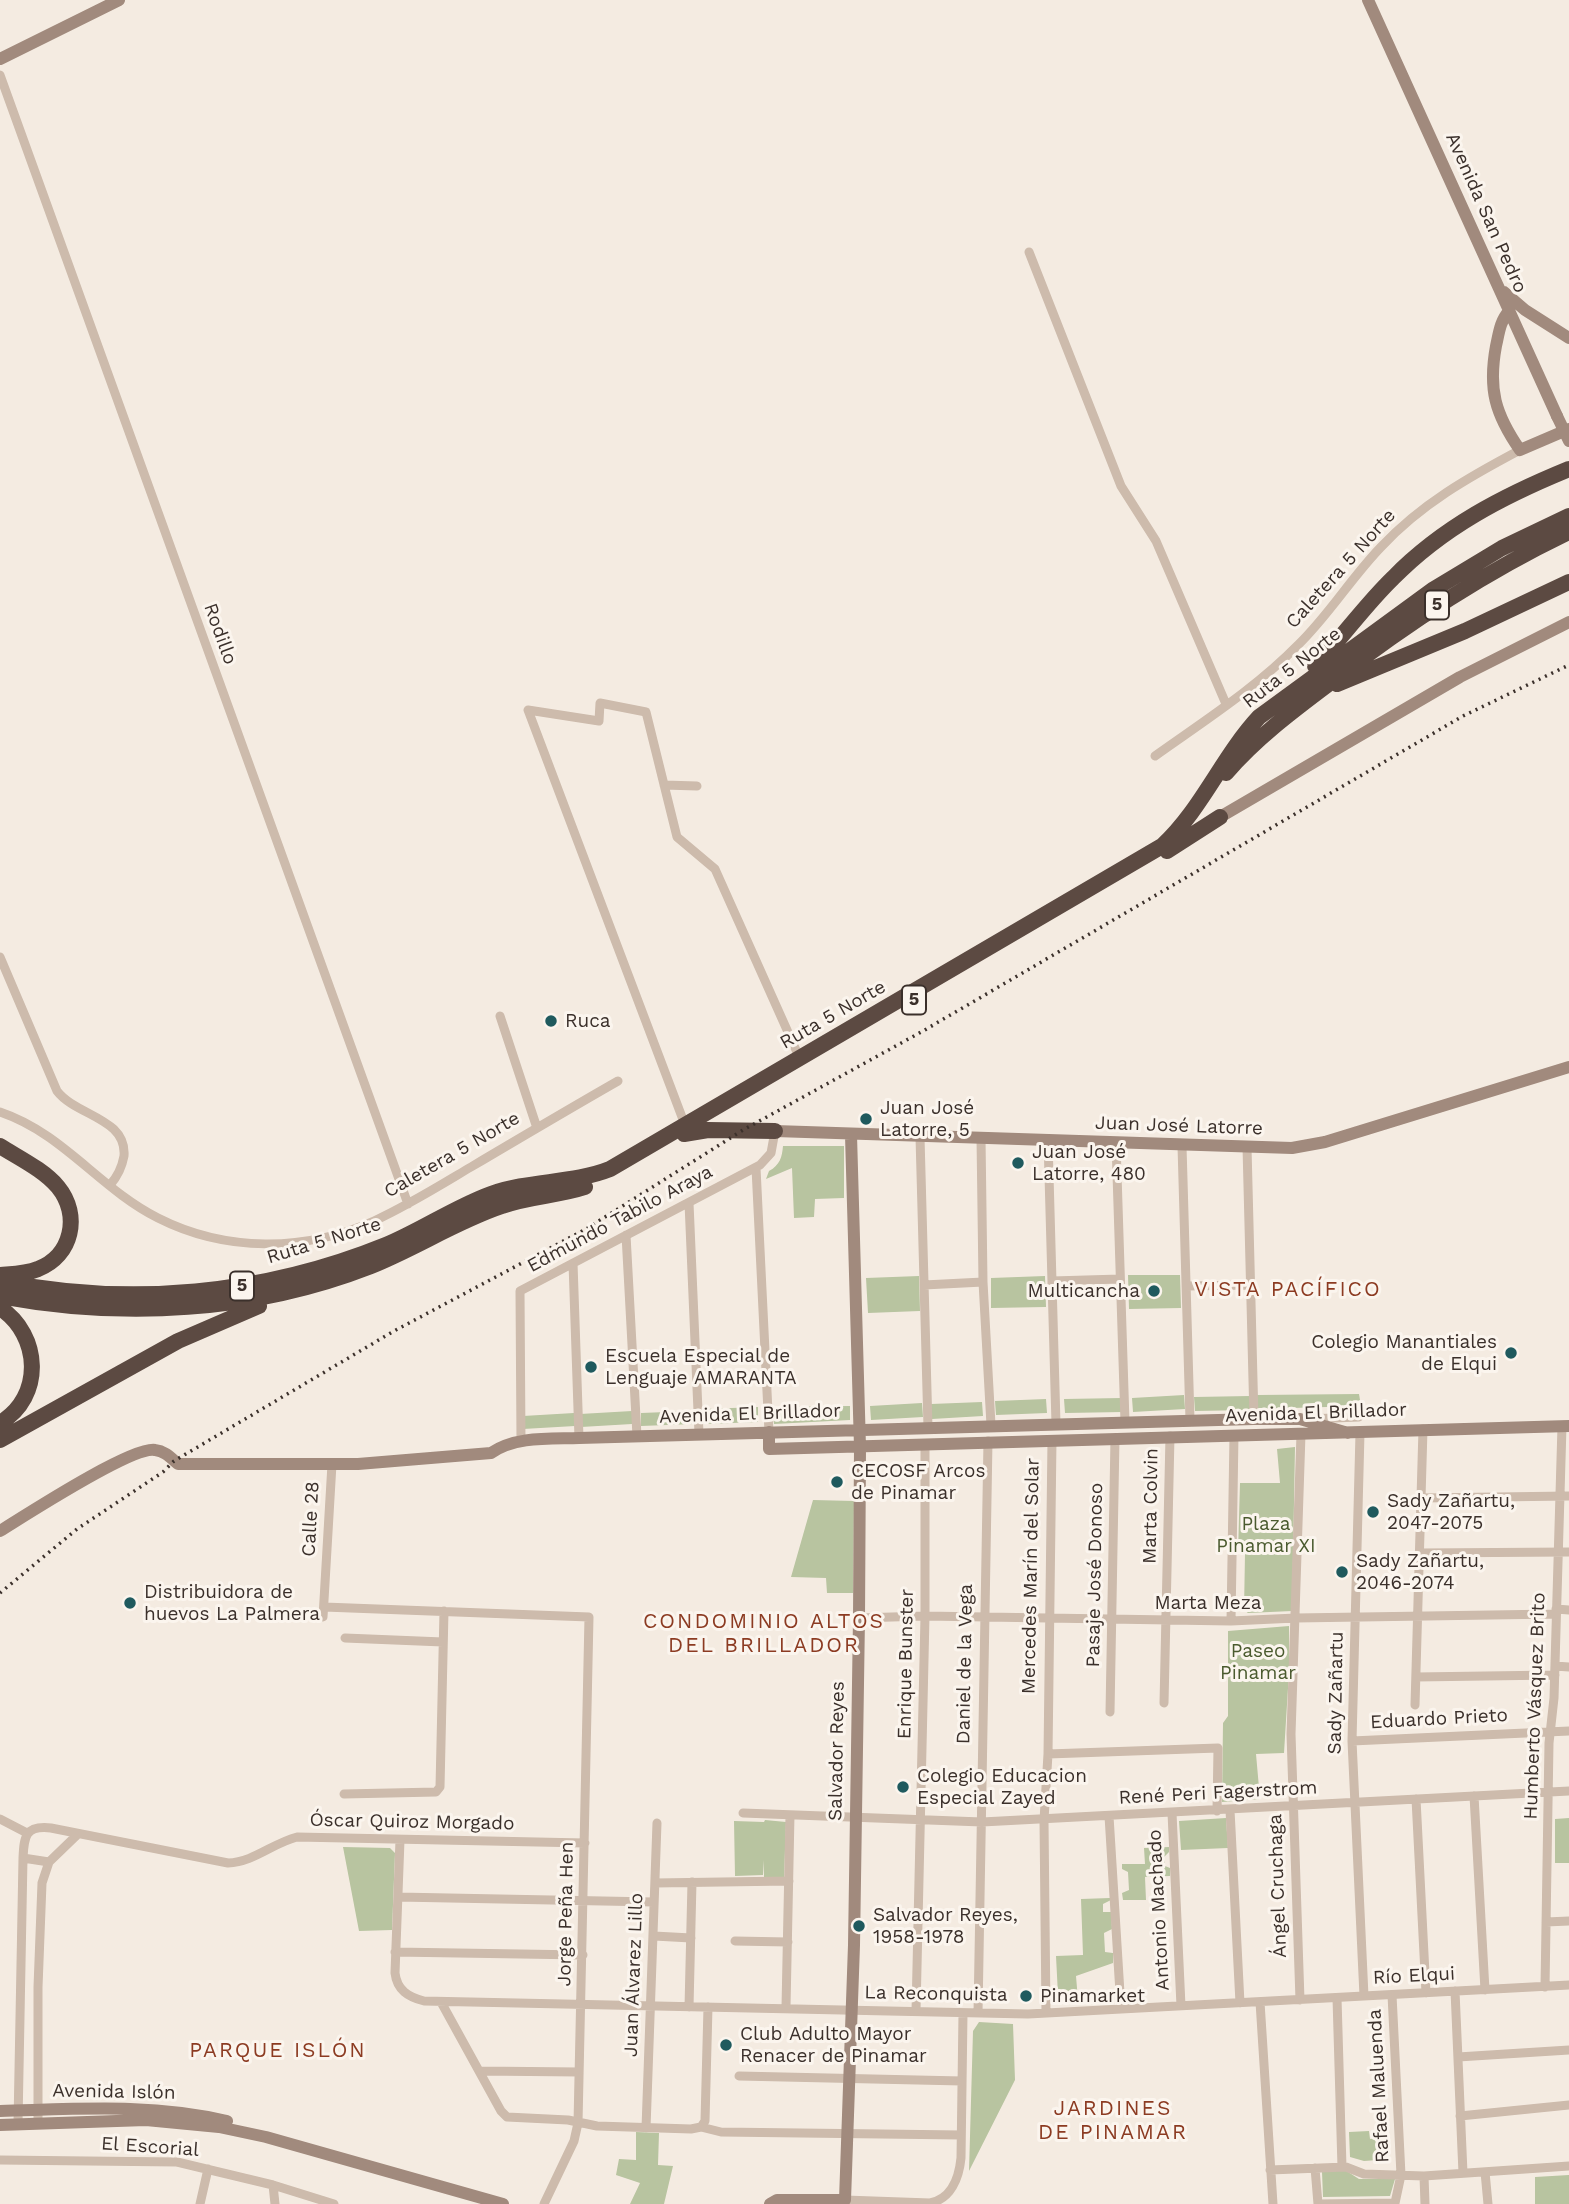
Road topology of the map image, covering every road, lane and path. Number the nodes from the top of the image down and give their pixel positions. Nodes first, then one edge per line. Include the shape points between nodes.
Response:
1 (119, 0) edge
2 (1368, 0) edge
3 (0, 59) edge
4 (0, 75) edge
5 (1029, 252) dead end
6 (1498, 286) junction
7 (1509, 311) junction
8 (1569, 338) edge
9 (1569, 429) edge
10 (1569, 441) edge
11 (1520, 450) junction
12 (1569, 469) edge
13 (1569, 516) edge
14 (1569, 532) edge
15 (1569, 582) edge
16 (1569, 622) edge
17 (1316, 693) junction
18 (1284, 699) junction
19 (1226, 704) junction
20 (1155, 756) dead end
21 (664, 785) junction
22 (697, 786) dead end
23 (1220, 817) joint
24 (1165, 852) junction
25 (0, 957) edge
26 (500, 1016) dead end
27 (800, 1059) junction
28 (1569, 1068) edge
29 (618, 1082) dead end
30 (732, 1107) junction
31 (0, 1112) edge
32 (537, 1128) junction
33 (685, 1130) junction
34 (743, 1130) junction
35 (775, 1131) junction
36 (851, 1135) junction
37 (920, 1137) junction
38 (981, 1138) junction
39 (1048, 1140) junction
40 (1116, 1143) junction
41 (0, 1146) edge
42 (1182, 1146) junction
43 (1247, 1147) junction
44 (756, 1168) junction
45 (110, 1185) junction
46 (408, 1203) junction
47 (689, 1203) junction
48 (626, 1236) junction
49 (573, 1264) junction
50 (0, 1275) edge
51 (1120, 1279) junction
52 (0, 1281) edge
53 (1052, 1281) junction
54 (984, 1282) junction
55 (321, 1283) junction
56 (924, 1285) junction
57 (1250, 1285) junction
58 (1186, 1286) junction
59 (0, 1296) edge
60 (0, 1308) edge
61 (1359, 1417) dead end
62 (1254, 1419) junction
63 (1300, 1419) junction
64 (1190, 1420) junction
65 (1125, 1422) junction
66 (0, 1423) edge
67 (1056, 1423) junction
68 (990, 1425) junction
69 (1566, 1426) edge
70 (928, 1427) junction
71 (1423, 1429) junction
72 (860, 1430) junction
73 (769, 1432) junction
74 (1354, 1433) junction
75 (698, 1434) junction
76 (1301, 1434) junction
77 (1234, 1435) junction
78 (637, 1436) junction
79 (1170, 1436) junction
80 (579, 1438) junction
81 (1115, 1438) junction
82 (0, 1440) edge
83 (1052, 1440) junction
84 (521, 1441) junction
85 (988, 1441) junction
86 (925, 1444) junction
87 (860, 1447) junction
88 (332, 1464) junction
89 (1564, 1496) edge
90 (1422, 1498) junction
91 (0, 1531) edge
92 (1558, 1552) junction
93 (1569, 1552) edge
94 (1420, 1553) junction
95 (1569, 1610) edge
96 (444, 1611) junction
97 (1556, 1611) junction
98 (1418, 1615) junction
99 (925, 1616) junction
100 (1355, 1616) junction
101 (985, 1617) junction
102 (859, 1618) junction
103 (1296, 1618) junction
104 (1050, 1619) junction
105 (1167, 1619) junction
106 (1112, 1620) junction
107 (1231, 1621) junction
108 (345, 1637) dead end
109 (443, 1642) junction
110 (1569, 1667) edge
111 (1555, 1671) junction
112 (1416, 1677) junction
113 (1164, 1703) dead end
114 (1415, 1705) dead end
115 (1110, 1712) dead end
116 (1569, 1731) edge
117 (1549, 1732) junction
118 (1352, 1741) junction
119 (1048, 1754) junction
120 (1569, 1791) edge
121 (1547, 1792) junction
122 (344, 1794) dead end
123 (1474, 1796) junction
124 (1416, 1800) junction
125 (1354, 1803) junction
126 (1292, 1806) junction
127 (1230, 1810) junction
128 (1217, 1811) junction
129 (743, 1813) dead end
130 (1172, 1813) junction
131 (790, 1815) junction
132 (1109, 1816) junction
133 (855, 1817) junction
134 (0, 1819) edge
135 (921, 1820) junction
136 (1044, 1820) junction
137 (982, 1822) junction
138 (657, 1823) dead end
139 (27, 1833) junction
140 (78, 1834) junction
141 (400, 1840) junction
142 (585, 1843) junction
143 (23, 1858) junction
144 (48, 1862) junction
145 (789, 1881) junction
146 (692, 1882) junction
147 (655, 1883) junction
148 (398, 1897) junction
149 (584, 1902) junction
150 (654, 1902) junction
151 (1569, 1921) edge
152 (1546, 1922) junction
153 (654, 1936) junction
154 (691, 1938) junction
155 (735, 1941) dead end
156 (788, 1942) junction
157 (395, 1952) junction
158 (583, 1955) junction
159 (1569, 1985) edge
160 (1545, 1987) junction
161 (1485, 1990) junction
162 (1455, 1991) junction
163 (1426, 1993) junction
164 (1392, 1995) junction
165 (1364, 1996) junction
166 (1337, 1998) junction
167 (1300, 2000) junction
168 (441, 2002) junction
169 (1260, 2002) junction
170 (1240, 2003) junction
171 (582, 2005) junction
172 (650, 2006) junction
173 (1181, 2006) junction
174 (689, 2007) junction
175 (708, 2007) junction
176 (786, 2007) junction
177 (1121, 2009) junction
178 (851, 2010) junction
179 (916, 2011) junction
180 (1046, 2012) junction
181 (963, 2013) junction
182 (978, 2013) junction
183 (1569, 2050) edge
184 (1458, 2057) junction
185 (479, 2071) junction
186 (579, 2072) junction
187 (738, 2076) dead end
188 (849, 2078) junction
189 (962, 2081) junction
190 (1569, 2105) edge
191 (0, 2111) edge
192 (38, 2116) junction
193 (1460, 2116) junction
194 (17, 2117) junction
195 (578, 2123) junction
196 (0, 2124) edge
197 (701, 2127) junction
198 (646, 2128) junction
199 (848, 2133) junction
200 (961, 2135) junction
201 (0, 2160) edge
202 (1569, 2166) edge
203 (1342, 2167) junction
204 (1315, 2168) junction
205 (208, 2169) junction
206 (1270, 2170) junction
207 (1485, 2172) junction
208 (1463, 2173) junction
209 (1401, 2175) junction
210 (1424, 2176) junction
211 (273, 2185) junction
212 (845, 2200) junction
213 (784, 2202) edge
214 (200, 2204) edge
215 (275, 2204) edge
216 (334, 2204) edge
217 (503, 2204) edge
218 (544, 2204) edge
219 (770, 2204) edge
220 (1273, 2204) edge
221 (1424, 2204) edge
222 (1488, 2204) edge

1 - 3 street
2 - 6 street, Avenida San Pedro
4 - 46 street, Rodillo
5 - 19 street via 1121,486 1156,541
6 - 7 street, Avenida San Pedro
6 - 8 street via 1516,304
7 - 10 street, Avenida San Pedro, bridge
7 - 11 street via 1500,326 1492,385
9 - 11 street, Caletera 5 Norte
11 - 19 street, Caletera 5 Norte via 1449,489 1409,520 1298,645
12 - 18 highway via 1486,507 1423,550 1378,593
13 - 18 highway, Ruta 5 Norte / 5 via 1444,583
14 - 17 highway, Ruta 5 Norte / 5 via 1461,590
15 - 17 highway
16 - 23 street via 1460,677
17 - 24 highway, Ruta 5 Norte / 5 via 1234,764 1190,827
18 - 27 highway, Ruta 5 Norte / 5 via 1250,727 1189,817 1162,846
19 - 20 street, Caletera 5 Norte
21 - 22 street
21 - 27 street via 677,837 715,869
21 - 33 street via 646,712 600,703 599,721 528,710
23 - 24 highway
24 - 30 highway, Ruta 5 Norte / 5
25 - 45 street via 57,1091 118,1131 124,1157
26 - 32 street
27 - 33 highway, Ruta 5 Norte / 5
28 - 43 street, Juan José Latorre via 1325,1142 1284,1149
29 - 32 street, Caletera 5 Norte
30 - 33 highway, Ruta 5 Norte / 5
30 - 34 highway via 735,1122
31 - 45 street, Caletera 5 Norte via 36,1127
32 - 46 street, Caletera 5 Norte
33 - 34 highway
33 - 52 highway, Ruta 5 Norte / 5 via 597,1174 492,1194 387,1244 285,1277 141,1295
33 - 55 highway, Ruta 5 Norte / 5 via 594,1183 498,1207 398,1255
34 - 35 highway
35 - 36 street, Juan José Latorre
35 - 44 street via 771,1153
36 - 37 street, Juan José Latorre
36 - 72 street, Salvador Reyes
37 - 38 street, Juan José Latorre
37 - 56 street
38 - 39 street, Juan José Latorre
38 - 54 street
39 - 40 street, Juan José Latorre
39 - 53 street, Mercedes Marín del Solar
40 - 42 street, Juan José Latorre
40 - 51 street
41 - 50 highway via 59,1188 71,1224 64,1248 49,1263 28,1272
42 - 43 street, Juan José Latorre
42 - 58 street
43 - 57 street
44 - 47 street, Edmundo Tabilo Araya
44 - 73 street
45 - 46 street, Caletera 5 Norte via 136,1206 183,1229 254,1244 334,1235
47 - 48 street, Edmundo Tabilo Araya
47 - 75 street
48 - 49 street, Edmundo Tabilo Araya
48 - 78 street
49 - 80 street
49 - 84 street, Edmundo Tabilo Araya via 520,1292
51 - 53 street
51 - 65 street
53 - 67 street, Mercedes Marín del Solar
54 - 56 street
54 - 68 street
55 - 59 highway, Ruta 5 Norte / 5 via 237,1302 176,1308 84,1307
55 - 82 highway via 207,1326
56 - 70 street
57 - 58 street
57 - 62 street
58 - 64 street
60 - 66 highway via 22,1329 33,1368 22,1403
61 - 63 street, Avenida El Brillador
62 - 63 street, Avenida El Brillador
62 - 64 street, Avenida El Brillador
63 - 74 street
64 - 65 street, Avenida El Brillador
65 - 67 street, Avenida El Brillador
67 - 68 street, Avenida El Brillador
67 - 83 street, Mercedes Marín del Solar
68 - 70 street, Avenida El Brillador
69 - 71 street, Avenida El Brillador
69 - 89 street, Humberto Vásquez Brito
70 - 72 street, Avenida El Brillador
71 - 74 street, Avenida El Brillador
71 - 90 street
72 - 73 street, Avenida El Brillador
72 - 87 street, Salvador Reyes
73 - 75 street, Avenida El Brillador
73 - 87 street, Avenida El Brillador via 769,1449
74 - 76 street, Avenida El Brillador
74 - 100 street, Sady Zañartu
75 - 78 street, Avenida El Brillador
76 - 77 street, Avenida El Brillador
76 - 103 street, Ángel Cruchaga
77 - 79 street, Avenida El Brillador
77 - 107 street
78 - 80 street, Avenida El Brillador
79 - 81 street, Avenida El Brillador
79 - 105 street, Marta Colvin
80 - 84 street, Avenida El Brillador
81 - 83 street, Avenida El Brillador
81 - 106 street, Pasaje José Donoso
83 - 85 street, Avenida El Brillador
83 - 104 street, Mercedes Marín del Solar
84 - 88 street, Avenida El Brillador via 491,1453
85 - 86 street, Avenida El Brillador
85 - 101 street, Daniel de la Vega
86 - 87 street, Avenida El Brillador
86 - 99 street, Enrique Bunster
87 - 102 street, Salvador Reyes
88 - 91 street, Avenida El Brillador via 178,1464 167,1454 149,1450 108,1468
88 - 96 street, Calle 28 via 323,1612
89 - 90 street
89 - 92 street, Humberto Vásquez Brito
90 - 94 street
92 - 93 street
92 - 94 street
92 - 97 street, Humberto Vásquez Brito
94 - 98 street
95 - 97 street, Marta Meza
96 - 109 street
96 - 142 street, Jorge Peña Hen via 589,1617
97 - 98 street, Marta Meza
97 - 111 street, Humberto Vásquez Brito
98 - 100 street, Marta Meza
98 - 112 street
99 - 101 street, Marta Meza
99 - 102 street, Marta Meza
99 - 135 street, Enrique Bunster
100 - 103 street, Marta Meza
100 - 118 street, Sady Zañartu
101 - 104 street, Marta Meza
101 - 137 street, Daniel de la Vega
102 - 133 street, Salvador Reyes
103 - 107 street, Marta Meza
103 - 126 street, Ángel Cruchaga
104 - 106 street, Marta Meza
104 - 119 street, Mercedes Marín del Solar
105 - 106 street, Marta Meza
105 - 107 street, Marta Meza
105 - 113 street, Marta Colvin
106 - 115 street, Pasaje José Donoso
108 - 109 street
109 - 122 street via 440,1787 436,1792
110 - 111 street
111 - 112 street
111 - 117 street, Humberto Vásquez Brito
112 - 114 street
116 - 117 street, Eduardo Prieto
117 - 118 street, Eduardo Prieto
117 - 121 street, Humberto Vásquez Brito
118 - 125 street, Sady Zañartu
119 - 128 street via 1218,1748
119 - 136 street, Mercedes Marín del Solar
120 - 121 street, René Peri Fagerstrom
121 - 123 street, René Peri Fagerstrom
121 - 152 street, Humberto Vásquez Brito
123 - 124 street, René Peri Fagerstrom
123 - 161 street
124 - 125 street, René Peri Fagerstrom
124 - 163 street
125 - 126 street, René Peri Fagerstrom
125 - 165 street, Sady Zañartu
126 - 127 street, René Peri Fagerstrom
126 - 167 street, Ángel Cruchaga
127 - 128 street, René Peri Fagerstrom
127 - 170 street
128 - 130 street, René Peri Fagerstrom
129 - 131 street, René Peri Fagerstrom
130 - 132 street, René Peri Fagerstrom
130 - 173 street, Antonio Machado
131 - 133 street, René Peri Fagerstrom
131 - 145 street
132 - 136 street, René Peri Fagerstrom
132 - 177 street
133 - 135 street, René Peri Fagerstrom
133 - 178 street, Salvador Reyes
134 - 139 street
135 - 137 street, René Peri Fagerstrom
135 - 179 street, Enrique Bunster
136 - 137 street, René Peri Fagerstrom
136 - 180 street, Mercedes Marín del Solar
137 - 182 street, Daniel de la Vega
138 - 147 street, Juan Álvarez Lillo
139 - 140 street, Óscar Quiroz Morgado via 46,1827
139 - 143 street
140 - 141 street, Óscar Quiroz Morgado via 228,1863 247,1860 298,1837
140 - 144 street
141 - 142 street, Óscar Quiroz Morgado
141 - 148 street
142 - 149 street, Jorge Peña Hen
143 - 144 street
143 - 194 street
144 - 192 street via 41,1883
145 - 146 street
145 - 156 street
146 - 147 street
146 - 154 street
147 - 150 street, Juan Álvarez Lillo
148 - 149 street
148 - 157 street
149 - 150 street
149 - 158 street, Jorge Peña Hen
150 - 153 street, Juan Álvarez Lillo
151 - 152 street
152 - 160 street, Humberto Vásquez Brito
153 - 154 street
153 - 172 street, Juan Álvarez Lillo
154 - 174 street
155 - 156 street
156 - 176 street
157 - 158 street
157 - 168 street, La Reconquista via 401,1989 424,2001
158 - 171 street, Jorge Peña Hen
159 - 160 street, Río Elqui
160 - 161 street, Río Elqui
161 - 162 street, Río Elqui
162 - 163 street, Río Elqui
162 - 184 street
163 - 164 street, Río Elqui
164 - 165 street, Río Elqui
164 - 209 street, Rafael Maluenda
165 - 166 street, Río Elqui
166 - 167 street, Río Elqui
166 - 203 street
167 - 169 street, Río Elqui
168 - 171 street, La Reconquista
168 - 185 street
169 - 170 street, La Reconquista
169 - 206 street
170 - 173 street, La Reconquista
171 - 172 street, La Reconquista
171 - 186 street, Jorge Peña Hen
172 - 174 street, La Reconquista
172 - 198 street, Juan Álvarez Lillo
173 - 177 street, La Reconquista
174 - 175 street, La Reconquista
175 - 176 street, La Reconquista
175 - 197 street via 705,2121
176 - 178 street, La Reconquista
177 - 180 street, La Reconquista
178 - 179 street, La Reconquista
178 - 188 street, Salvador Reyes
179 - 181 street, La Reconquista
180 - 182 street, La Reconquista
181 - 182 street, La Reconquista
181 - 189 street
183 - 184 street
184 - 193 street
185 - 186 street
185 - 195 street via 507,2117
186 - 195 street, Jorge Peña Hen
187 - 188 street
188 - 189 street
188 - 199 street, Salvador Reyes
189 - 200 street
190 - 193 street
191 - 194 street, Avenida Islón
192 - 194 street, Avenida Islón
192 - 217 street, Avenida Islón via 219,2127
193 - 208 street
194 - 196 street, Avenida Islón
195 - 198 street
195 - 218 street, Jorge Peña Hen
197 - 198 street
197 - 199 street via 721,2132
199 - 200 street
199 - 212 street, Salvador Reyes
200 - 212 street via 960,2169 942,2199 930,2203
201 - 205 street, El Escorial via 177,2162
202 - 207 street
203 - 204 street
203 - 209 street via 1364,2174
204 - 206 street
204 - 209 street via 1318,2204 1395,2203
205 - 211 street, El Escorial
205 - 214 street
206 - 220 street
207 - 208 street
207 - 222 street
208 - 210 street
209 - 210 street
210 - 221 street
211 - 215 street
211 - 216 street, El Escorial
212 - 213 street
213 - 219 street

